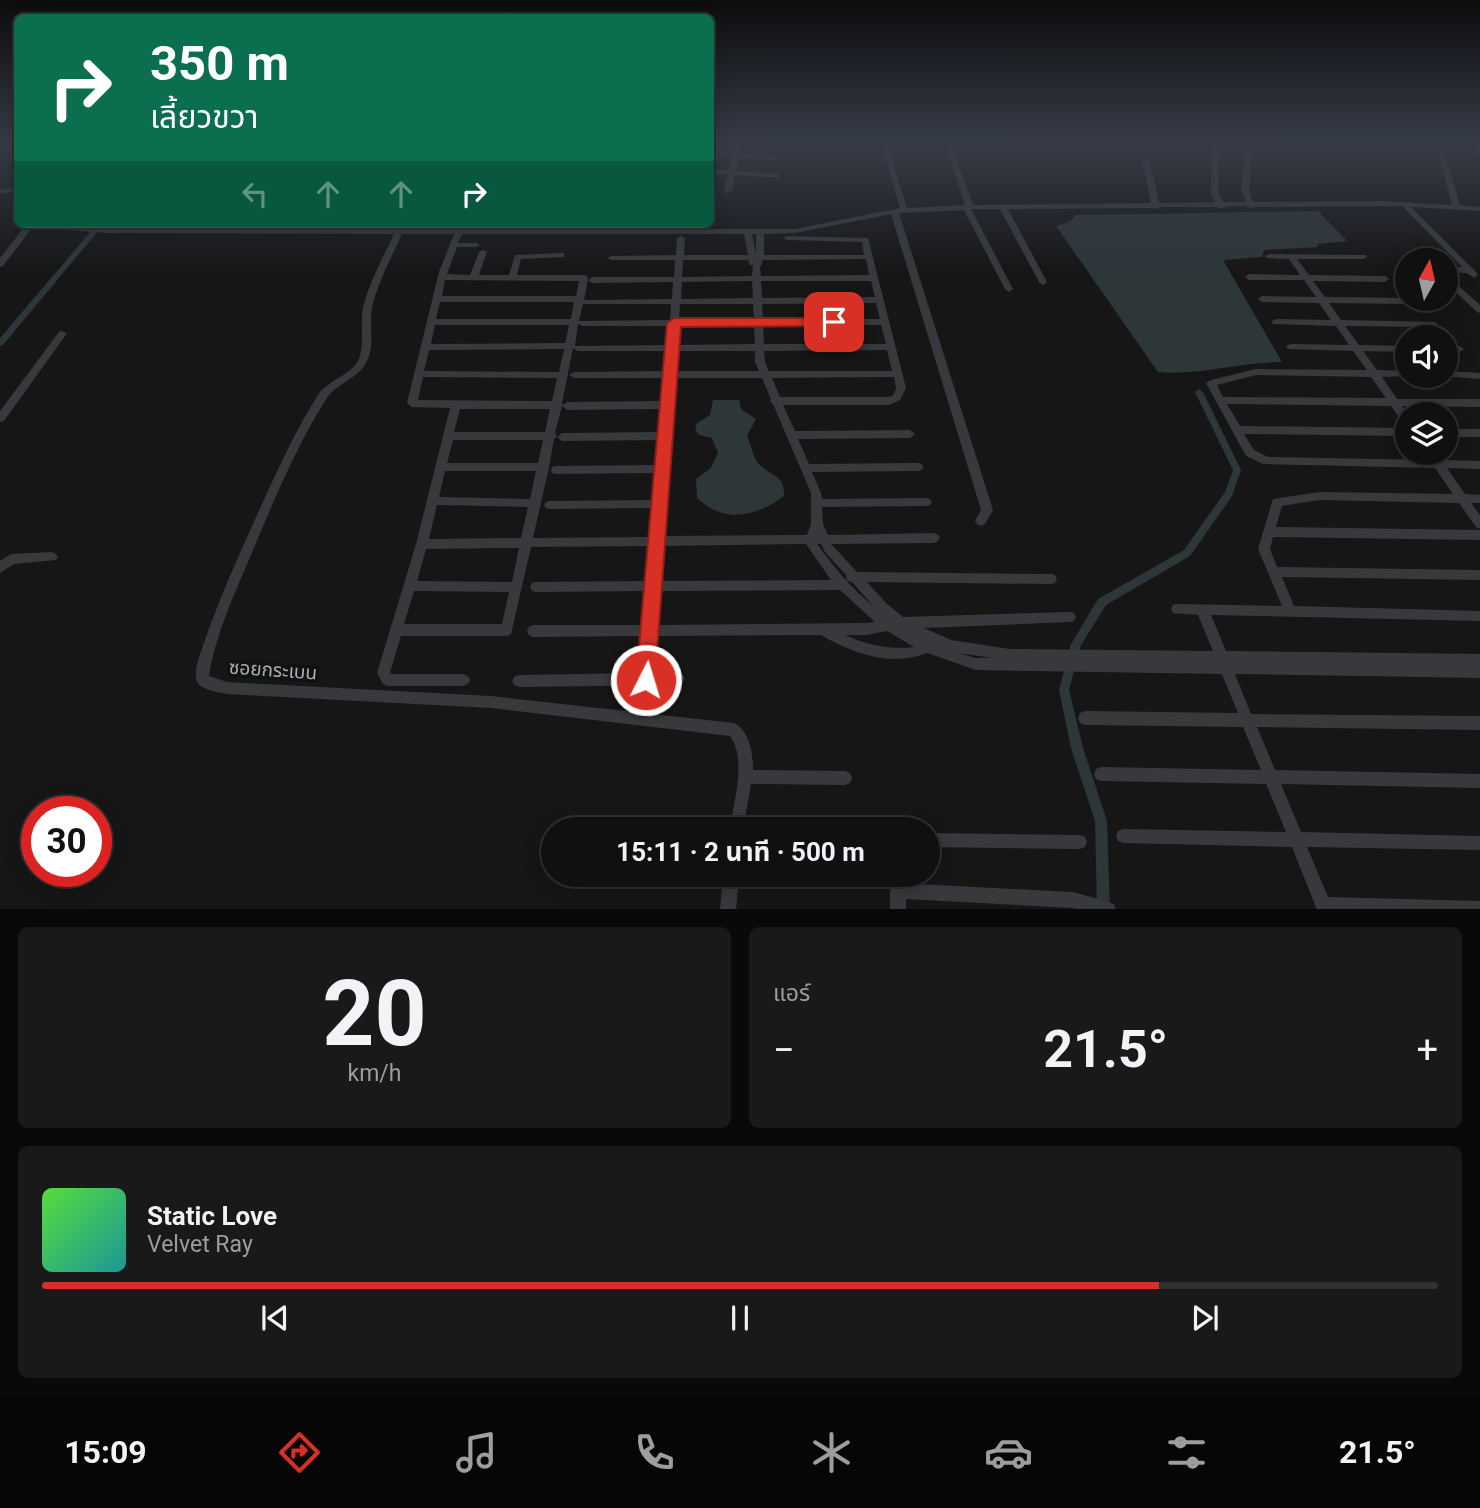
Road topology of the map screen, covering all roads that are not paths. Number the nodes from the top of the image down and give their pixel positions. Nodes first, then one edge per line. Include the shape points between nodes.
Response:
1 (729, 186) edge
2 (893, 186) edge
3 (961, 186) edge
4 (1152, 186) edge
5 (1215, 186) edge
6 (1245, 186) edge
7 (1451, 186) edge
8 (728, 191) dead end
9 (1408, 204) junction
10 (1003, 206) junction
11 (1251, 206) junction
12 (968, 207) junction
13 (1156, 207) junction
14 (1220, 207) junction
15 (1457, 208) junction
16 (1480, 209) edge
17 (899, 211) junction
18 (28, 228) edge
19 (67, 228) edge
20 (173, 228) edge
21 (640, 228) edge
22 (865, 229) dead end
23 (619, 230) edge
24 (170, 231) junction
25 (677, 231) edge
26 (760, 232) junction
27 (398, 233) junction
28 (458, 233) junction
29 (748, 233) junction
30 (847, 237) junction
31 (738, 238) dead end
32 (775, 238) dead end
33 (454, 245) junction
34 (476, 245) dead end
35 (483, 252) dead end
36 (561, 255) dead end
37 (1269, 256) dead end
38 (1291, 256) junction
39 (869, 257) junction
40 (1363, 257) dead end
41 (611, 258) dead end
42 (680, 258) junction
43 (0, 264) edge
44 (756, 265) junction
45 (1474, 272) edge
46 (443, 277) junction
47 (1249, 277) dead end
48 (473, 278) junction
49 (512, 278) junction
50 (873, 278) junction
51 (1306, 278) junction
52 (678, 279) junction
53 (1385, 279) dead end
54 (592, 280) dead end
55 (1043, 282) dead end
56 (1009, 289) dead end
57 (1458, 290) edge
58 (439, 299) junction
59 (1262, 299) dead end
60 (583, 300) junction
61 (758, 300) junction
62 (878, 300) junction
63 (1322, 300) junction
64 (676, 301) junction
65 (1395, 301) edge
66 (1480, 310) edge
67 (759, 322) junction
68 (883, 322) junction
69 (1276, 322) dead end
70 (432, 323) junction
71 (579, 323) junction
72 (674, 323) junction
73 (1338, 323) junction
74 (1432, 324) dead end
75 (62, 334) dead end
76 (425, 347) junction
77 (574, 347) junction
78 (672, 347) junction
79 (760, 347) junction
80 (889, 347) junction
81 (1291, 347) dead end
82 (1356, 348) junction
83 (1395, 349) edge
84 (419, 374) junction
85 (897, 374) junction
86 (1374, 374) junction
87 (1395, 374) edge
88 (569, 375) junction
89 (670, 375) junction
90 (764, 375) junction
91 (1458, 375) edge
92 (1480, 376) edge
93 (1220, 400) junction
94 (775, 401) junction
95 (1394, 402) junction
96 (1480, 403) edge
97 (456, 405) junction
98 (668, 405) junction
99 (563, 406) junction
100 (0, 418) edge
101 (1238, 430) junction
102 (1395, 432) edge
103 (1458, 433) edge
104 (1480, 433) edge
105 (910, 434) dead end
106 (790, 435) junction
107 (450, 436) junction
108 (665, 436) junction
109 (557, 437) junction
110 (1395, 463) edge
111 (1458, 464) edge
112 (1439, 465) edge
113 (1480, 465) edge
114 (442, 467) junction
115 (918, 467) dead end
116 (550, 468) junction
117 (805, 468) junction
118 (663, 469) junction
119 (1462, 499) junction
120 (1480, 499) edge
121 (432, 501) junction
122 (926, 502) dead end
123 (536, 503) junction
124 (818, 503) junction
125 (660, 504) junction
126 (550, 505) dead end
127 (981, 521) dead end
128 (1480, 524) edge
129 (1269, 532) junction
130 (1480, 535) edge
131 (934, 538) dead end
132 (817, 540) junction
133 (657, 541) junction
134 (527, 543) junction
135 (422, 544) junction
136 (52, 557) dead end
137 (0, 568) edge
138 (1275, 572) junction
139 (1480, 575) edge
140 (845, 579) junction
141 (1051, 579) dead end
142 (411, 586) junction
143 (653, 586) junction
144 (517, 587) junction
145 (536, 587) dead end
146 (1177, 609) dead end
147 (1202, 609) junction
148 (1290, 611) junction
149 (1480, 616) edge
150 (1070, 617) dead end
151 (901, 623) junction
152 (886, 626) junction
153 (397, 630) junction
154 (824, 630) junction
155 (533, 631) dead end
156 (649, 631) junction
157 (925, 648) junction
158 (1394, 659) junction
159 (1480, 660) edge
160 (1011, 661) junction
161 (1223, 662) junction
162 (1402, 671) junction
163 (1480, 673) edge
164 (678, 679) dead end
165 (463, 680) dead end
166 (646, 680) junction
167 (519, 681) dead end
168 (1085, 718) dead end
169 (1247, 719) junction
170 (1480, 723) edge
171 (1101, 774) dead end
172 (743, 777) junction
173 (1270, 777) junction
174 (845, 778) dead end
175 (1480, 781) edge
176 (738, 817) edge
177 (1123, 836) dead end
178 (1296, 839) junction
179 (940, 840) edge
180 (1080, 842) dead end
181 (1480, 843) edge
182 (730, 887) edge
183 (1324, 907) edge
184 (728, 909) edge
185 (898, 909) edge
186 (1108, 909) edge
187 (1480, 909) edge

1 - 8 street
2 - 17 street
3 - 12 street
4 - 13 street
5 - 14 street
6 - 11 street
7 - 15 street
9 - 11 street
9 - 15 street
9 - 45 street
10 - 12 street
10 - 13 street
10 - 55 street
11 - 14 street
12 - 17 street
12 - 56 street
13 - 14 street
15 - 16 street
17 - 26 street via 794,231
17 - 127 street via 987,510
18 - 43 street
19 - 24 street
20 - 24 street
21 - 23 street
21 - 25 street
22 - 30 street
23 - 25 street
23 - 28 street
24 - 27 street
25 - 29 street
25 - 31 street
25 - 42 street
26 - 29 street
26 - 44 street
27 - 28 street
27 - 172 street, ซอยกระเบน via 366,316 364,358 321,398 225,606 204,659 202,678 227,688 491,702 717,726 734,730 744,741
28 - 33 street
29 - 44 street
30 - 32 street
30 - 39 street via 864,240
33 - 34 street
33 - 46 street
35 - 48 street
36 - 49 street via 518,257
37 - 38 street
38 - 40 street
38 - 51 street
39 - 44 street
39 - 50 street
41 - 42 street
42 - 44 street
42 - 52 street
44 - 50 street
44 - 52 street
44 - 61 street
46 - 48 street
46 - 58 street
47 - 51 street
48 - 49 street
49 - 60 street via 584,278
50 - 62 street
51 - 53 street
51 - 63 street
52 - 54 street
52 - 64 street
57 - 66 street
58 - 60 street
58 - 70 street
59 - 63 street
60 - 64 street
60 - 71 street
61 - 62 street
61 - 64 street
61 - 67 street
62 - 68 street
63 - 65 street
63 - 73 street
64 - 72 street
67 - 68 street
67 - 72 street
67 - 79 street
68 - 80 street
69 - 73 street
70 - 71 street
70 - 76 street
71 - 72 street
71 - 77 street
72 - 78 street
73 - 74 street
73 - 82 street
75 - 100 street
76 - 77 street
76 - 84 street
77 - 78 street
77 - 88 street
78 - 79 street
78 - 89 street
79 - 80 street
79 - 90 street
80 - 85 street
81 - 82 street
82 - 83 street
82 - 86 street
84 - 88 street
84 - 97 street via 412,403
85 - 90 street
85 - 94 street via 900,394 889,401
86 - 87 street
86 - 93 street via 1242,374 1213,380
86 - 95 street
88 - 89 street
88 - 99 street
89 - 90 street
89 - 98 street
90 - 94 street
91 - 92 street
93 - 95 street
93 - 101 street
94 - 106 street
95 - 96 street
97 - 99 street
97 - 107 street
98 - 99 street
98 - 108 street
99 - 109 street
101 - 102 street
101 - 110 street via 1250,453 1267,461
103 - 104 street
105 - 106 street
106 - 117 street
107 - 109 street
107 - 114 street
108 - 109 street
108 - 118 street
109 - 116 street
111 - 113 street
112 - 119 street
114 - 116 street
114 - 121 street
115 - 117 street
116 - 118 street
116 - 123 street
117 - 124 street
118 - 125 street
119 - 120 street
119 - 128 street
119 - 129 street via 1285,499 1277,502
121 - 123 street
121 - 135 street
122 - 124 street
123 - 134 street
124 - 132 street
125 - 126 street
125 - 133 street
129 - 130 street
129 - 138 street via 1264,549
131 - 132 street
132 - 133 street
132 - 140 street
133 - 134 street
133 - 143 street
134 - 135 street
134 - 144 street
135 - 142 street
136 - 137 street via 11,559
138 - 139 street
138 - 148 street
140 - 141 street
140 - 143 street
140 - 151 street
140 - 152 street
142 - 144 street
142 - 153 street
143 - 145 street
143 - 156 street
144 - 153 street via 507,630
146 - 147 street
147 - 148 street
147 - 161 street
148 - 149 street
150 - 151 street
151 - 152 street
151 - 160 street via 950,646
152 - 154 street
152 - 157 street
153 - 165 street via 383,673 388,680
154 - 156 street
154 - 157 street via 857,647 901,654
155 - 156 street
156 - 166 street
157 - 160 street via 976,664
158 - 159 street
158 - 161 street
158 - 162 street
160 - 161 street
161 - 162 street
161 - 169 street
162 - 163 street
164 - 166 street
166 - 167 street
168 - 169 street
169 - 170 street
169 - 173 street
171 - 173 street
172 - 174 street
172 - 176 street, ซอยกระเบน
173 - 175 street
173 - 178 street
177 - 178 street
178 - 181 street
178 - 183 street
179 - 180 street
182 - 184 street
183 - 187 street
185 - 186 street via 898,891 1086,902

